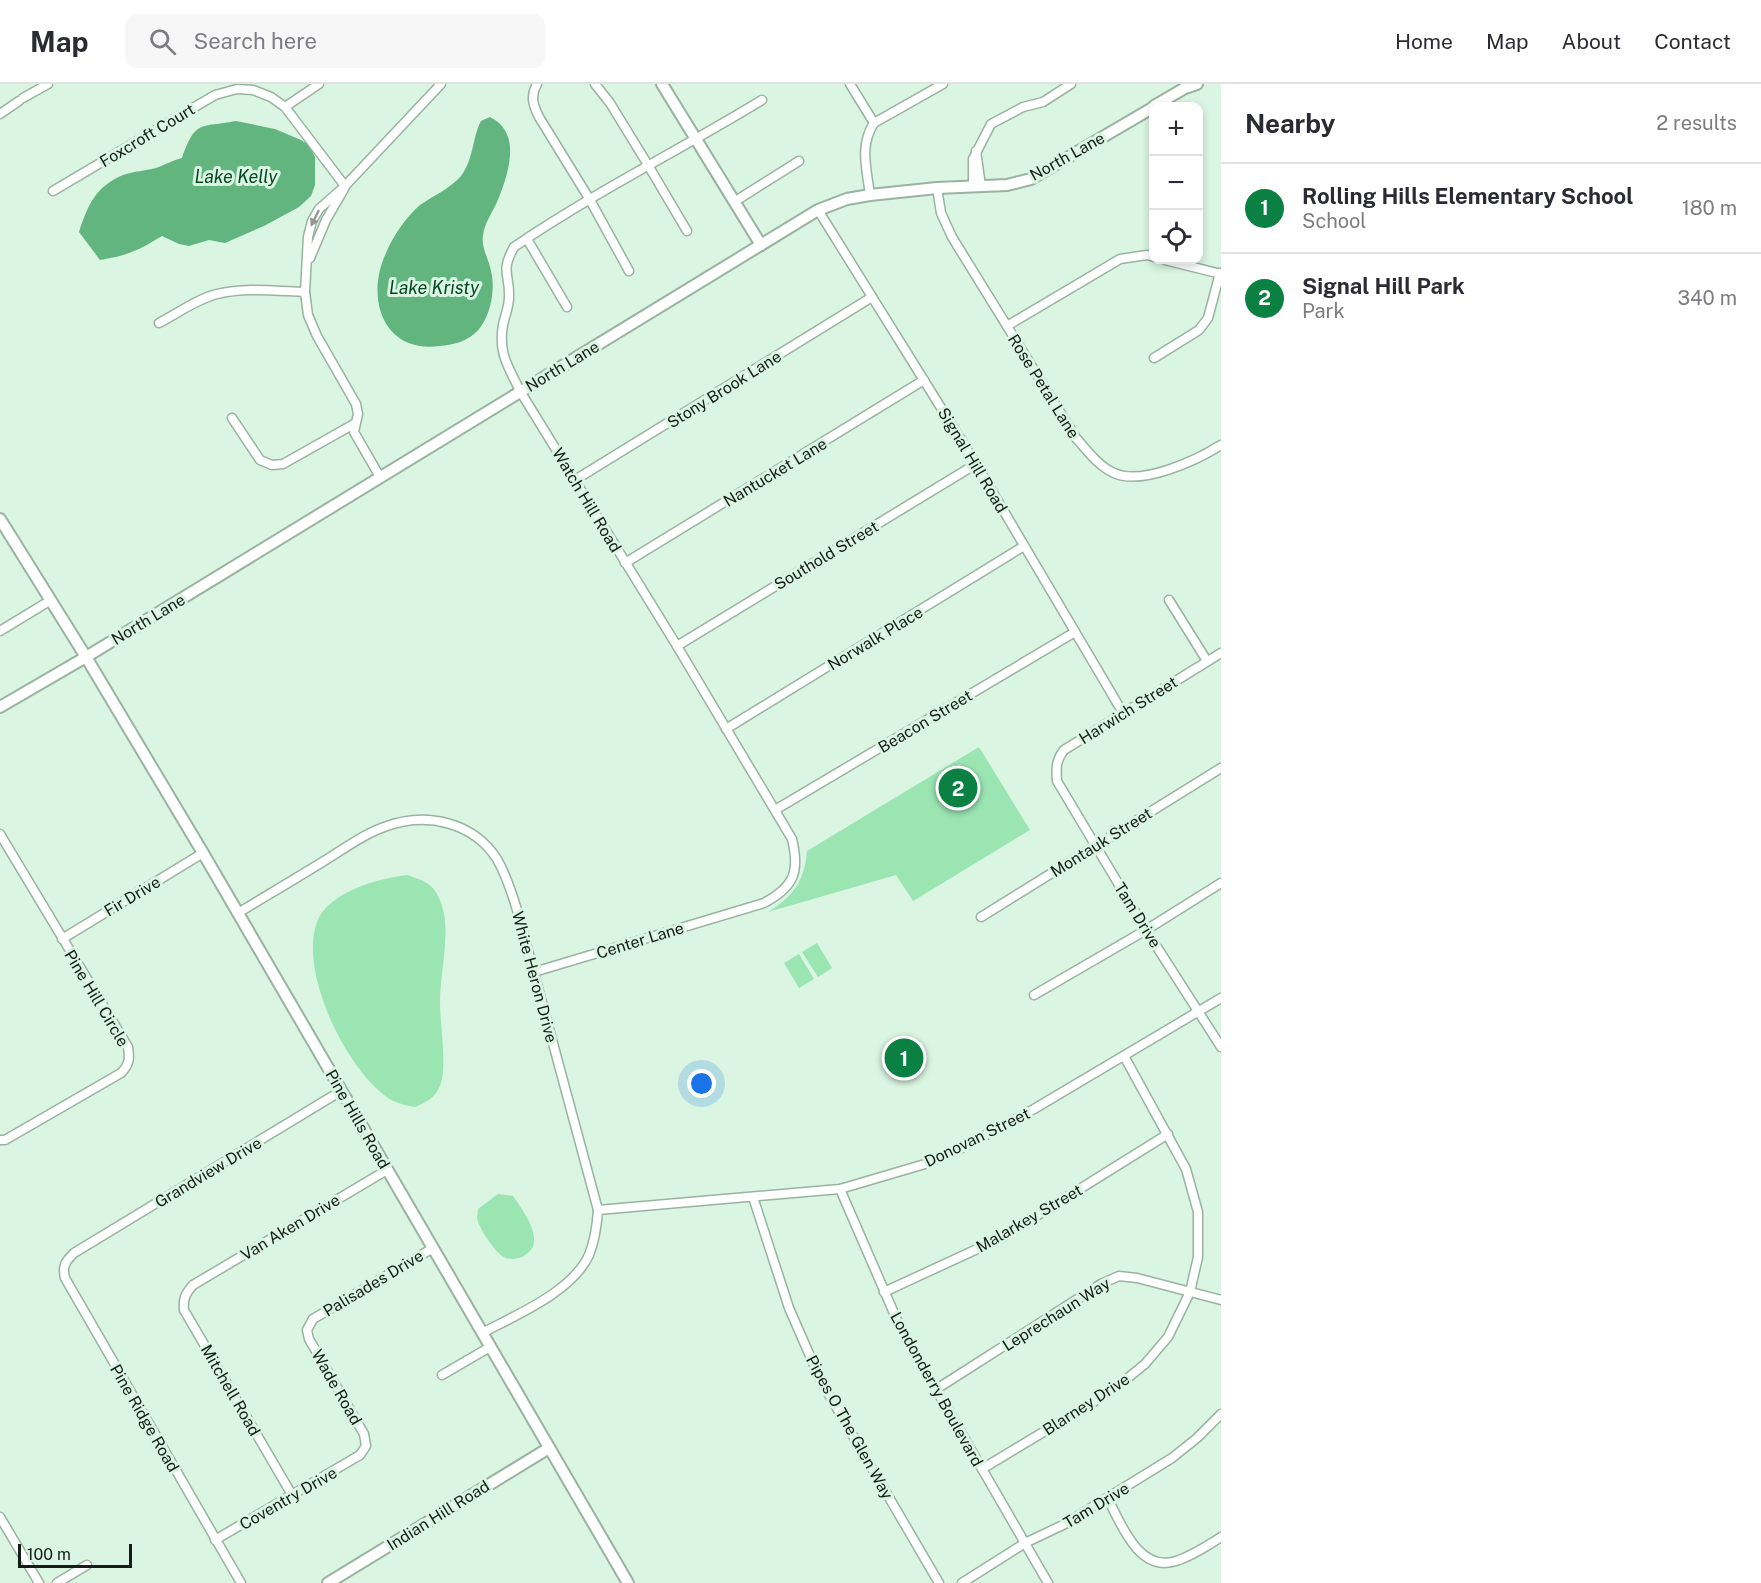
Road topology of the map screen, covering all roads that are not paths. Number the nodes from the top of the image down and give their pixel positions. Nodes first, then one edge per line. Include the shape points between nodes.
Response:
1 (48, 84) edge
2 (319, 84) edge
3 (441, 84) edge
4 (537, 84) edge
5 (595, 84) edge
6 (662, 84) edge
7 (850, 84) edge
8 (943, 84) edge
9 (1071, 84) edge
10 (1197, 84) edge
11 (762, 100) dead end
12 (1162, 102) edge
13 (285, 107) junction
14 (1149, 110) edge
15 (0, 114) edge
16 (873, 123) junction
17 (696, 139) junction
18 (799, 161) dead end
19 (648, 165) junction
20 (345, 186) junction
21 (977, 186) junction
22 (937, 188) junction
23 (53, 191) dead end
24 (870, 195) junction
25 (590, 200) junction
26 (734, 202) junction
27 (818, 210) junction
28 (687, 231) dead end
29 (527, 238) junction
30 (761, 245) junction
31 (1149, 256) edge
32 (1181, 264) edge
33 (629, 271) dead end
34 (1220, 274) edge
35 (306, 292) junction
36 (872, 297) junction
37 (567, 307) dead end
38 (159, 323) dead end
39 (1007, 326) junction
40 (1154, 358) dead end
41 (924, 380) junction
42 (520, 391) junction
43 (232, 418) dead end
44 (354, 424) junction
45 (1221, 446) edge
46 (976, 464) junction
47 (380, 477) junction
48 (575, 480) junction
49 (0, 519) edge
50 (1023, 546) junction
51 (625, 563) junction
52 (51, 600) junction
53 (1169, 600) dead end
54 (0, 631) edge
55 (1074, 632) junction
56 (677, 646) junction
57 (1221, 653) edge
58 (86, 657) junction
59 (1207, 662) junction
60 (0, 707) edge
61 (1123, 713) junction
62 (726, 729) junction
63 (1221, 768) edge
64 (1057, 781) joint
65 (775, 810) junction
66 (0, 834) edge
67 (1095, 845) junction
68 (203, 853) junction
69 (1221, 883) edge
70 (747, 908) joint
71 (238, 913) junction
72 (981, 917) dead end
73 (1146, 930) junction
74 (62, 939) junction
75 (534, 972) junction
76 (1034, 995) dead end
77 (1221, 998) edge
78 (1200, 1012) junction
79 (1221, 1047) edge
80 (1124, 1056) junction
81 (341, 1091) junction
82 (1168, 1134) junction
83 (0, 1140) edge
84 (387, 1170) junction
85 (840, 1189) junction
86 (753, 1197) junction
87 (598, 1210) junction
88 (433, 1248) junction
89 (74, 1253) joint
90 (193, 1285) joint
91 (884, 1292) junction
92 (1190, 1292) junction
93 (1221, 1300) edge
94 (313, 1319) joint
95 (482, 1333) junction
96 (490, 1347) junction
97 (442, 1375) dead end
98 (935, 1390) junction
99 (1221, 1414) edge
100 (549, 1448) junction
101 (360, 1455) joint
102 (981, 1469) junction
103 (292, 1495) junction
104 (1107, 1498) junction
105 (0, 1517) edge
106 (1221, 1537) edge
107 (215, 1540) junction
108 (1025, 1543) junction
109 (87, 1565) dead end
110 (39, 1583) edge
111 (57, 1583) edge
112 (241, 1583) edge
113 (328, 1583) edge
114 (628, 1583) edge
115 (939, 1583) edge
116 (962, 1583) edge
117 (1048, 1583) edge

1 - 15 street
2 - 13 street
3 - 20 street
4 - 25 street via 532,103
5 - 19 street
6 - 17 street
7 - 16 street
8 - 16 street
9 - 21 street via 1043,102 1023,107 991,124 976,151
10 - 12 street, North Lane
11 - 17 street, Watch Hill Road
13 - 20 street, Foxcroft Court
13 - 23 street, Foxcroft Court via 254,90 237,89 215,95
14 - 21 street, North Lane via 1031,179
16 - 24 street via 864,144
17 - 19 street, Watch Hill Road
17 - 26 street
18 - 26 street
19 - 25 street, Watch Hill Road
19 - 28 street
20 - 35 street via 319,209 312,221
21 - 22 street, North Lane
22 - 24 street, North Lane
22 - 39 street, Rose Petal Lane via 941,213 952,237
24 - 27 street, North Lane
25 - 29 street, Watch Hill Road
25 - 33 street
26 - 30 street
27 - 30 street, North Lane
27 - 36 street, Signal Hill Road
29 - 37 street
29 - 42 street, Watch Hill Road via 514,247 508,258 505,275 510,293 501,340 503,356
30 - 42 street, North Lane
31 - 39 street via 1120,259
32 - 34 street
34 - 40 street via 1208,318 1199,330
35 - 38 street via 217,294
35 - 44 street via 308,315 317,336 356,404
36 - 41 street, Signal Hill Road
36 - 48 street, Stony Brook Lane
39 - 45 street, Rose Petal Lane via 1076,438 1099,464 1115,474 1165,471
41 - 46 street, Signal Hill Road
41 - 51 street, Nantucket Lane
42 - 47 street, North Lane
42 - 48 street, Watch Hill Road
43 - 44 street via 260,460 272,465 283,464
44 - 47 street via 357,440
46 - 50 street, Signal Hill Road
46 - 56 street, Southold Street
47 - 58 street, North Lane
48 - 51 street, Watch Hill Road
49 - 52 street, Pine Hills Road
50 - 55 street, Signal Hill Road
50 - 62 street, Norwalk Place
51 - 56 street, Watch Hill Road
52 - 54 street
52 - 58 street, Pine Hills Road
53 - 59 street
55 - 61 street, Signal Hill Road
55 - 65 street, Beacon Street
56 - 62 street, Watch Hill Road
57 - 59 street, Harwich Street
58 - 60 street, North Lane
58 - 68 street, Pine Hills Road
59 - 61 street, Harwich Street
61 - 64 street, Harwich Street via 1064,750 1056,759
62 - 65 street, Watch Hill Road
63 - 67 street, Montauk Street
64 - 67 street, Tam Drive
65 - 70 street, Watch Hill Road via 792,840 796,858 793,878 779,895
66 - 74 street, Pine Hill Circle
67 - 72 street, Montauk Street
67 - 73 street, Tam Drive
68 - 71 street, Pine Hills Road
68 - 74 street, Fir Drive
69 - 73 street
70 - 75 street, Center Lane
71 - 75 street, White Heron Drive via 371,832 403,821 430,818 470,834 496,858 509,886
71 - 81 street, Pine Hills Road
73 - 76 street
73 - 78 street, Tam Drive
74 - 83 street, Pine Hill Circle via 128,1047 128,1065 121,1073
75 - 87 street, White Heron Drive
77 - 78 street, Donovan Street
78 - 79 street, Tam Drive
78 - 80 street, Donovan Street
80 - 82 street, Blarney Drive
80 - 85 street, Donovan Street via 958,1150 923,1165
81 - 84 street, Pine Hills Road
81 - 89 street, Grandview Drive
82 - 91 street, Malarkey Street via 1000,1238
82 - 92 street, Blarney Drive via 1186,1169 1198,1212 1198,1257
84 - 88 street, Pine Hills Road
84 - 90 street, Van Aken Drive
85 - 86 street, Donovan Street
85 - 91 street, Londonderry Boulevard
86 - 87 street, Donovan Street
86 - 115 street, Pipes O The Glen Way via 789,1308 821,1381
87 - 95 street, White Heron Drive via 596,1235 576,1274 552,1293
88 - 94 street, Palisades Drive
88 - 95 street, Pine Hills Road
89 - 107 street, Pine Ridge Road via 65,1262 65,1278
90 - 103 street, Mitchell Road via 185,1293 184,1310
91 - 98 street, Londonderry Boulevard
92 - 93 street, Leprechaun Way
92 - 98 street, Leprechaun Way via 1119,1276
92 - 102 street, Blarney Drive via 1168,1337 1145,1364 1113,1390
94 - 101 street, Wade Road via 307,1330 309,1339 364,1434 366,1446
95 - 96 street, Pine Hills Road
96 - 97 street
96 - 100 street, Pine Hills Road
98 - 102 street, Londonderry Boulevard
99 - 104 street, Tam Drive via 1172,1458
100 - 113 street, Indian Hill Road
100 - 114 street, Pine Hills Road
101 - 103 street, Coventry Drive
102 - 108 street, Londonderry Boulevard
103 - 107 street, Coventry Drive
104 - 106 street via 1132,1543 1157,1563 1182,1559
104 - 108 street, Tam Drive
105 - 110 street
107 - 112 street, Pine Ridge Road
108 - 116 street, Tam Drive
108 - 117 street, Londonderry Boulevard
109 - 111 street

